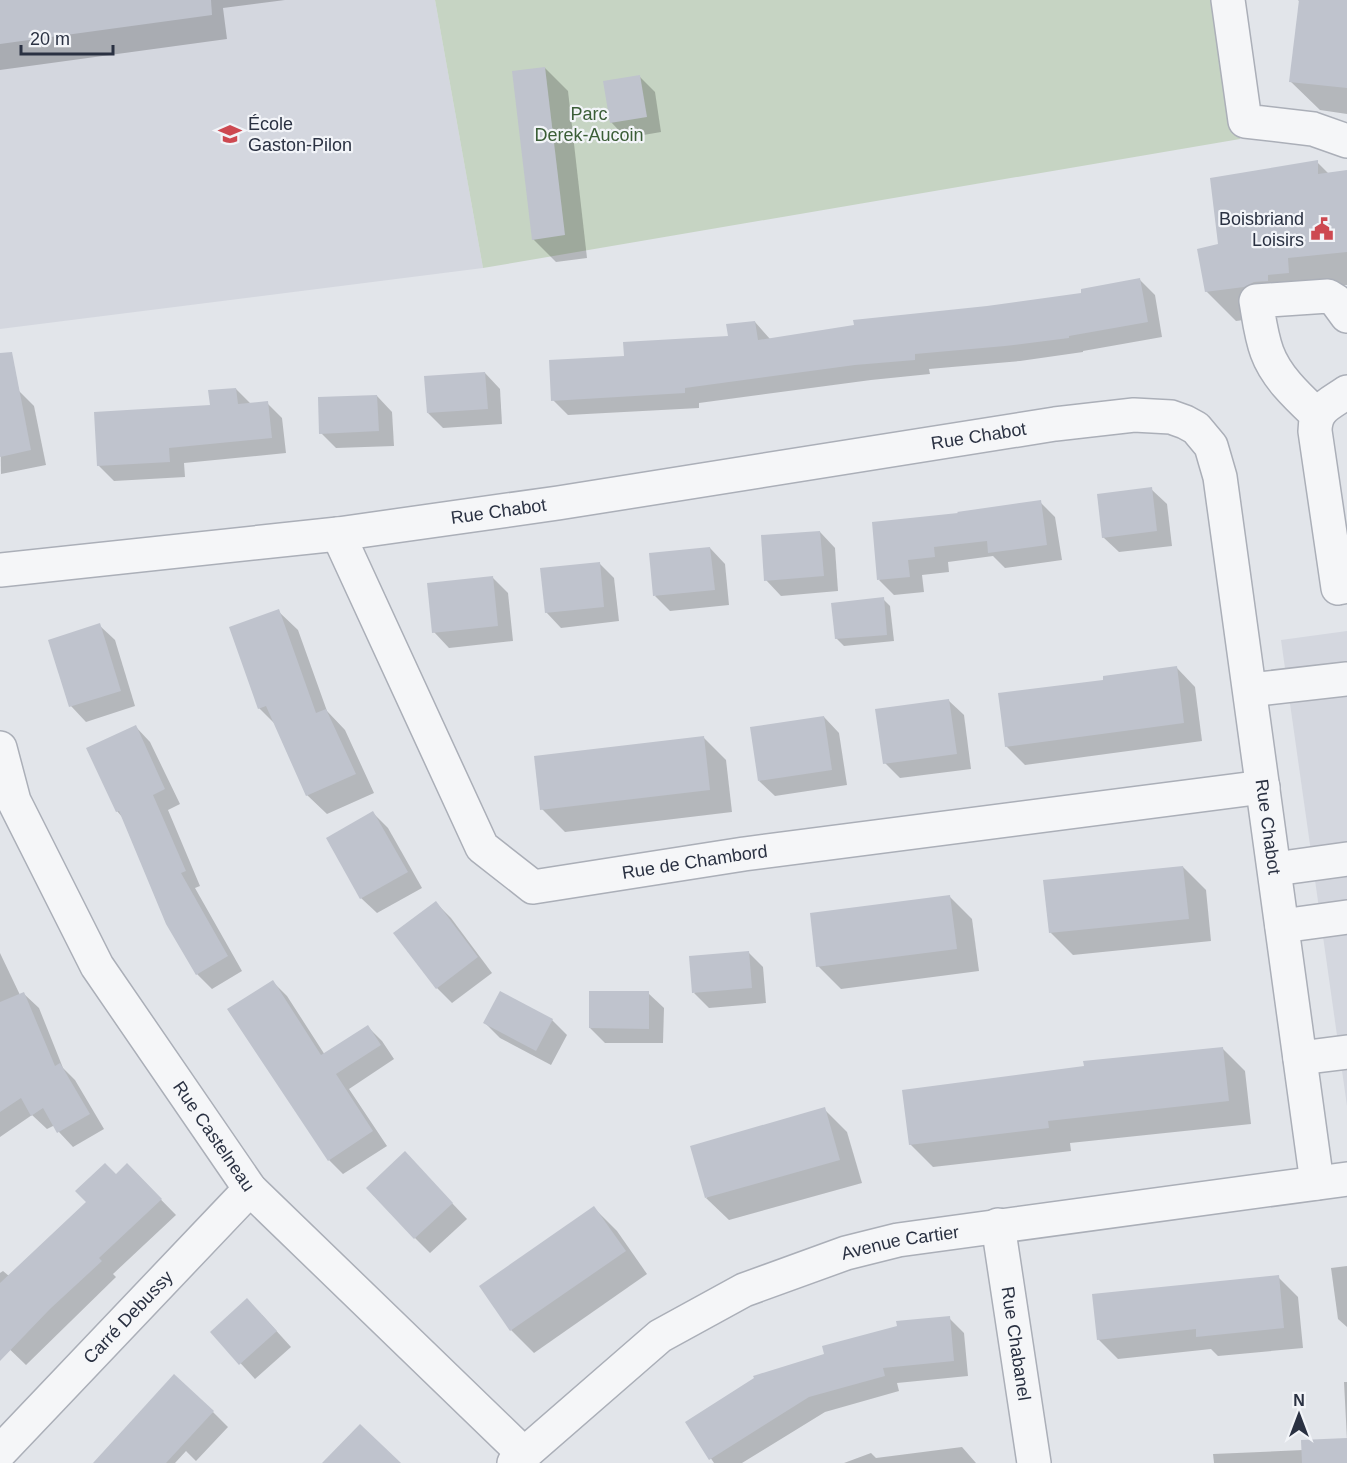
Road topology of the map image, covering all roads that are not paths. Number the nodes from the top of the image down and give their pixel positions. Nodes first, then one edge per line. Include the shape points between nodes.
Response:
1 (1228, 0) edge
2 (1347, 141) edge
3 (1347, 316) edge
4 (1347, 392) edge
5 (1317, 415) junction
6 (338, 534) junction
7 (0, 570) edge
8 (1347, 586) edge
9 (1347, 679) edge
10 (1250, 690) junction
11 (0, 748) edge
12 (1263, 787) junction
13 (1347, 859) edge
14 (1275, 869) junction
15 (1347, 918) edge
16 (1282, 926) junction
17 (1347, 1052) edge
18 (1300, 1058) junction
19 (1332, 1181) edge
20 (250, 1189) junction
21 (998, 1226) junction
22 (2, 1446) edge
23 (519, 1459) edge
24 (1034, 1463) edge

1 - 2 street via 1245,122 1313,129
3 - 5 street via 1328,296 1256,301 1271,362
4 - 5 street
5 - 8 street via 1315,431 1338,588
6 - 7 street, Rue Chabot
6 - 10 street, Rue Chabot via 1055,424 1134,415 1171,417 1196,428 1216,459
6 - 12 street, Rue de Chambord via 482,847 533,887 744,854
9 - 10 street
10 - 12 street, Rue Chabot
11 - 20 street, Rue Castelneau via 14,801 97,966
12 - 14 street, Rue Chabot
13 - 14 street
14 - 16 street, Rue Chabot
15 - 16 street
16 - 18 street, Rue Chabot
17 - 18 street
18 - 19 street, Rue Chabot
19 - 21 street, Avenue Cartier
20 - 22 street, Carré Debussy
20 - 23 street, Rue Castelneau
21 - 23 street, Avenue Cartier via 898,1240 846,1253 744,1290 660,1336
21 - 24 street, Rue Chabanel

